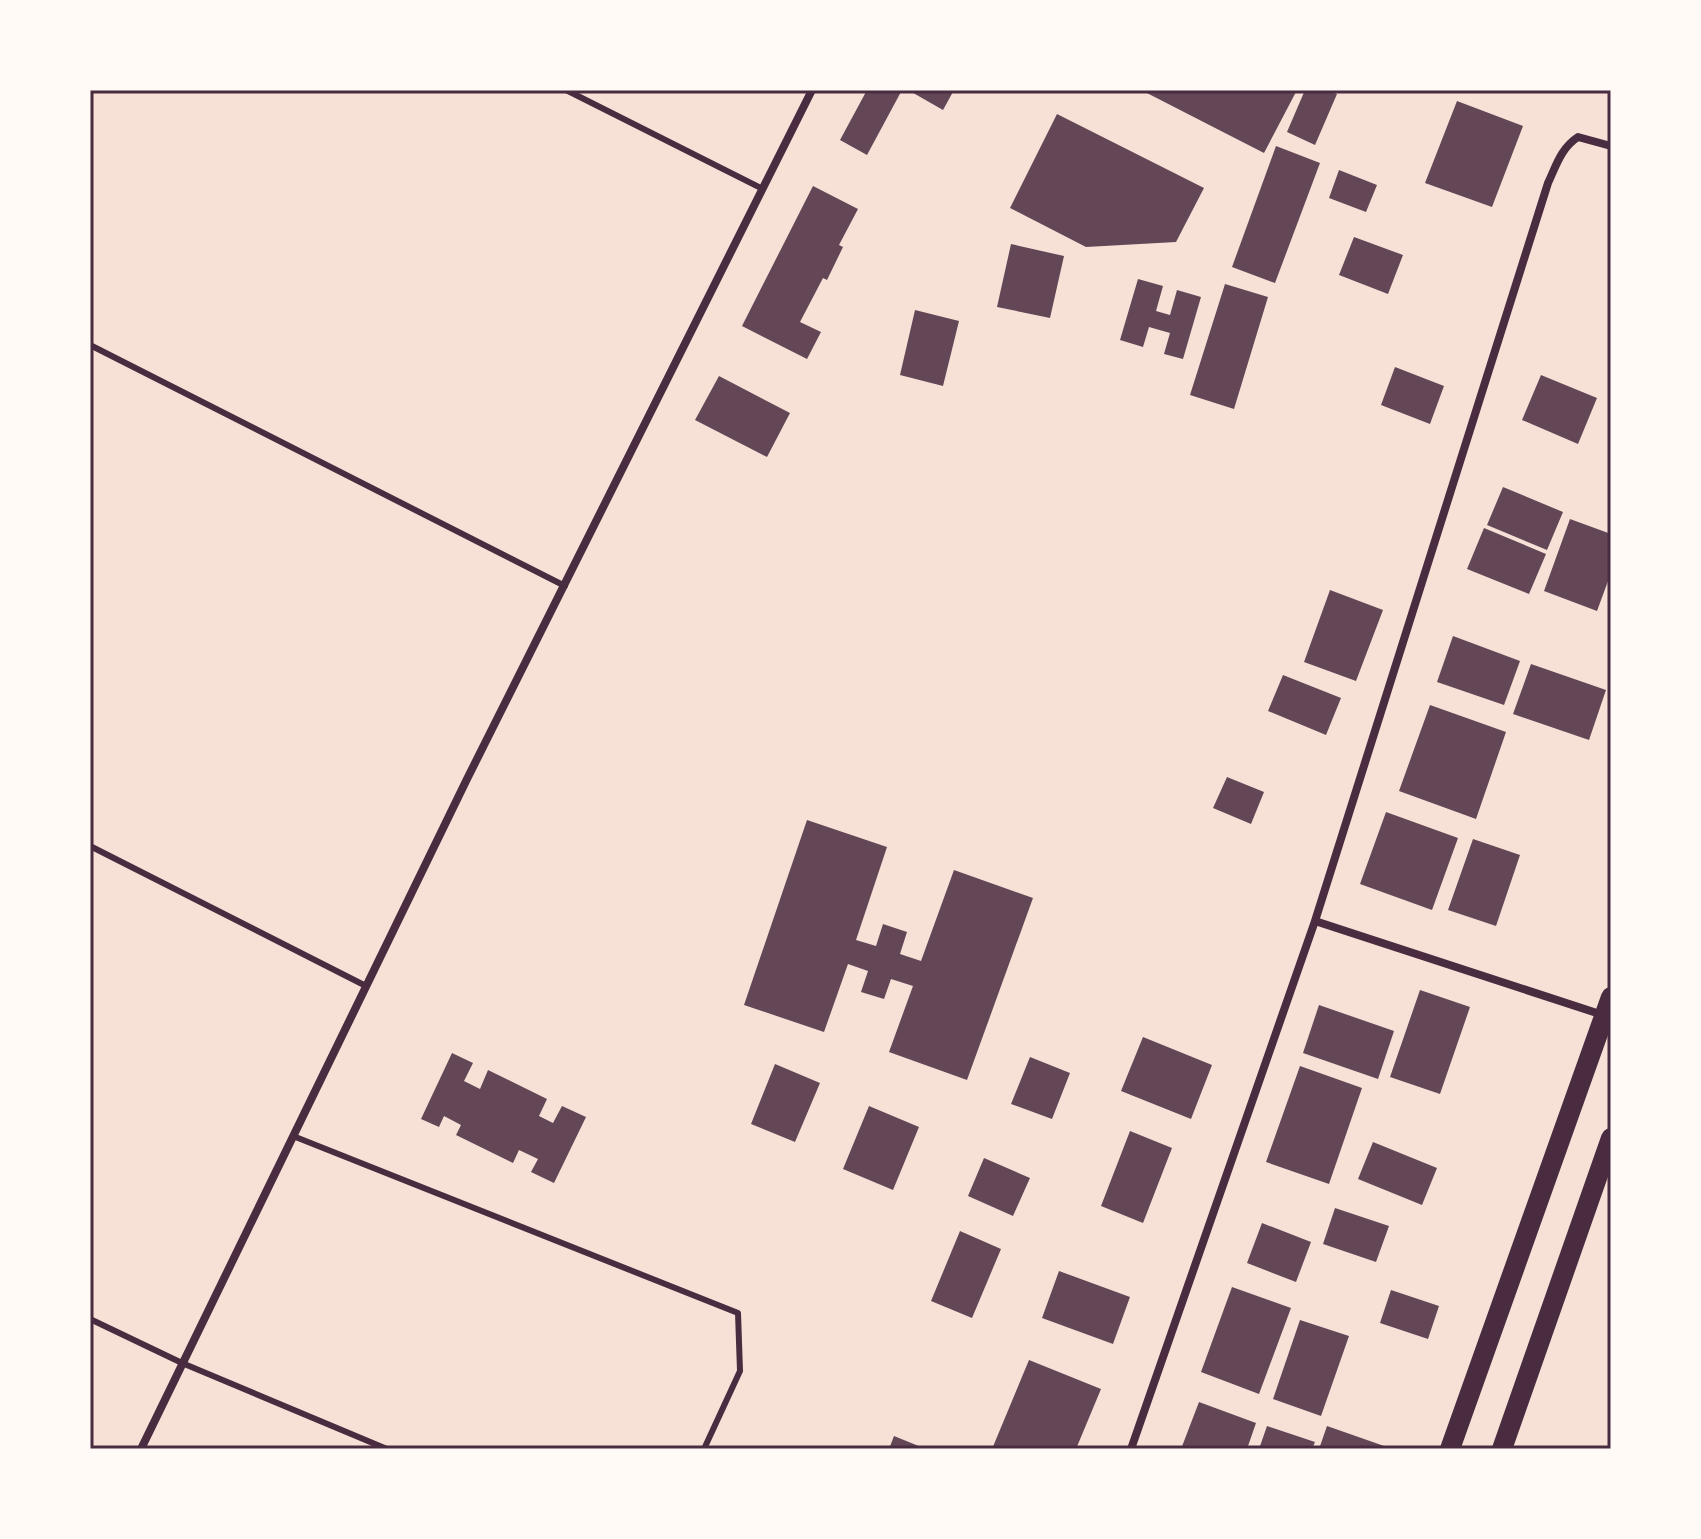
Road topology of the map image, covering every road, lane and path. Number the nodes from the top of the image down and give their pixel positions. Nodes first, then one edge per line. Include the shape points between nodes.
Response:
1 (566, 90) edge
2 (812, 90) edge
3 (1611, 146) edge
4 (763, 189) junction
5 (90, 345) edge
6 (565, 586) junction
7 (90, 846) edge
8 (1315, 921) junction
9 (366, 986) junction
10 (1608, 1006) edge
11 (293, 1136) junction
12 (1611, 1138) edge
13 (90, 1319) edge
14 (182, 1363) junction
15 (141, 1449) edge
16 (387, 1449) edge
17 (704, 1449) edge
18 (1131, 1449) edge
19 (1450, 1449) edge
20 (1502, 1449) edge

1 - 4 lane
2 - 4 street
3 - 8 street via 1578,137 1561,154 1548,183
4 - 6 street
5 - 6 lane
6 - 9 street
7 - 9 lane
8 - 10 street
8 - 18 street
9 - 11 street
10 - 19 main road
11 - 14 street
11 - 17 lane via 738,1313 740,1371
12 - 20 main road
13 - 14 lane
14 - 15 street
14 - 16 lane

